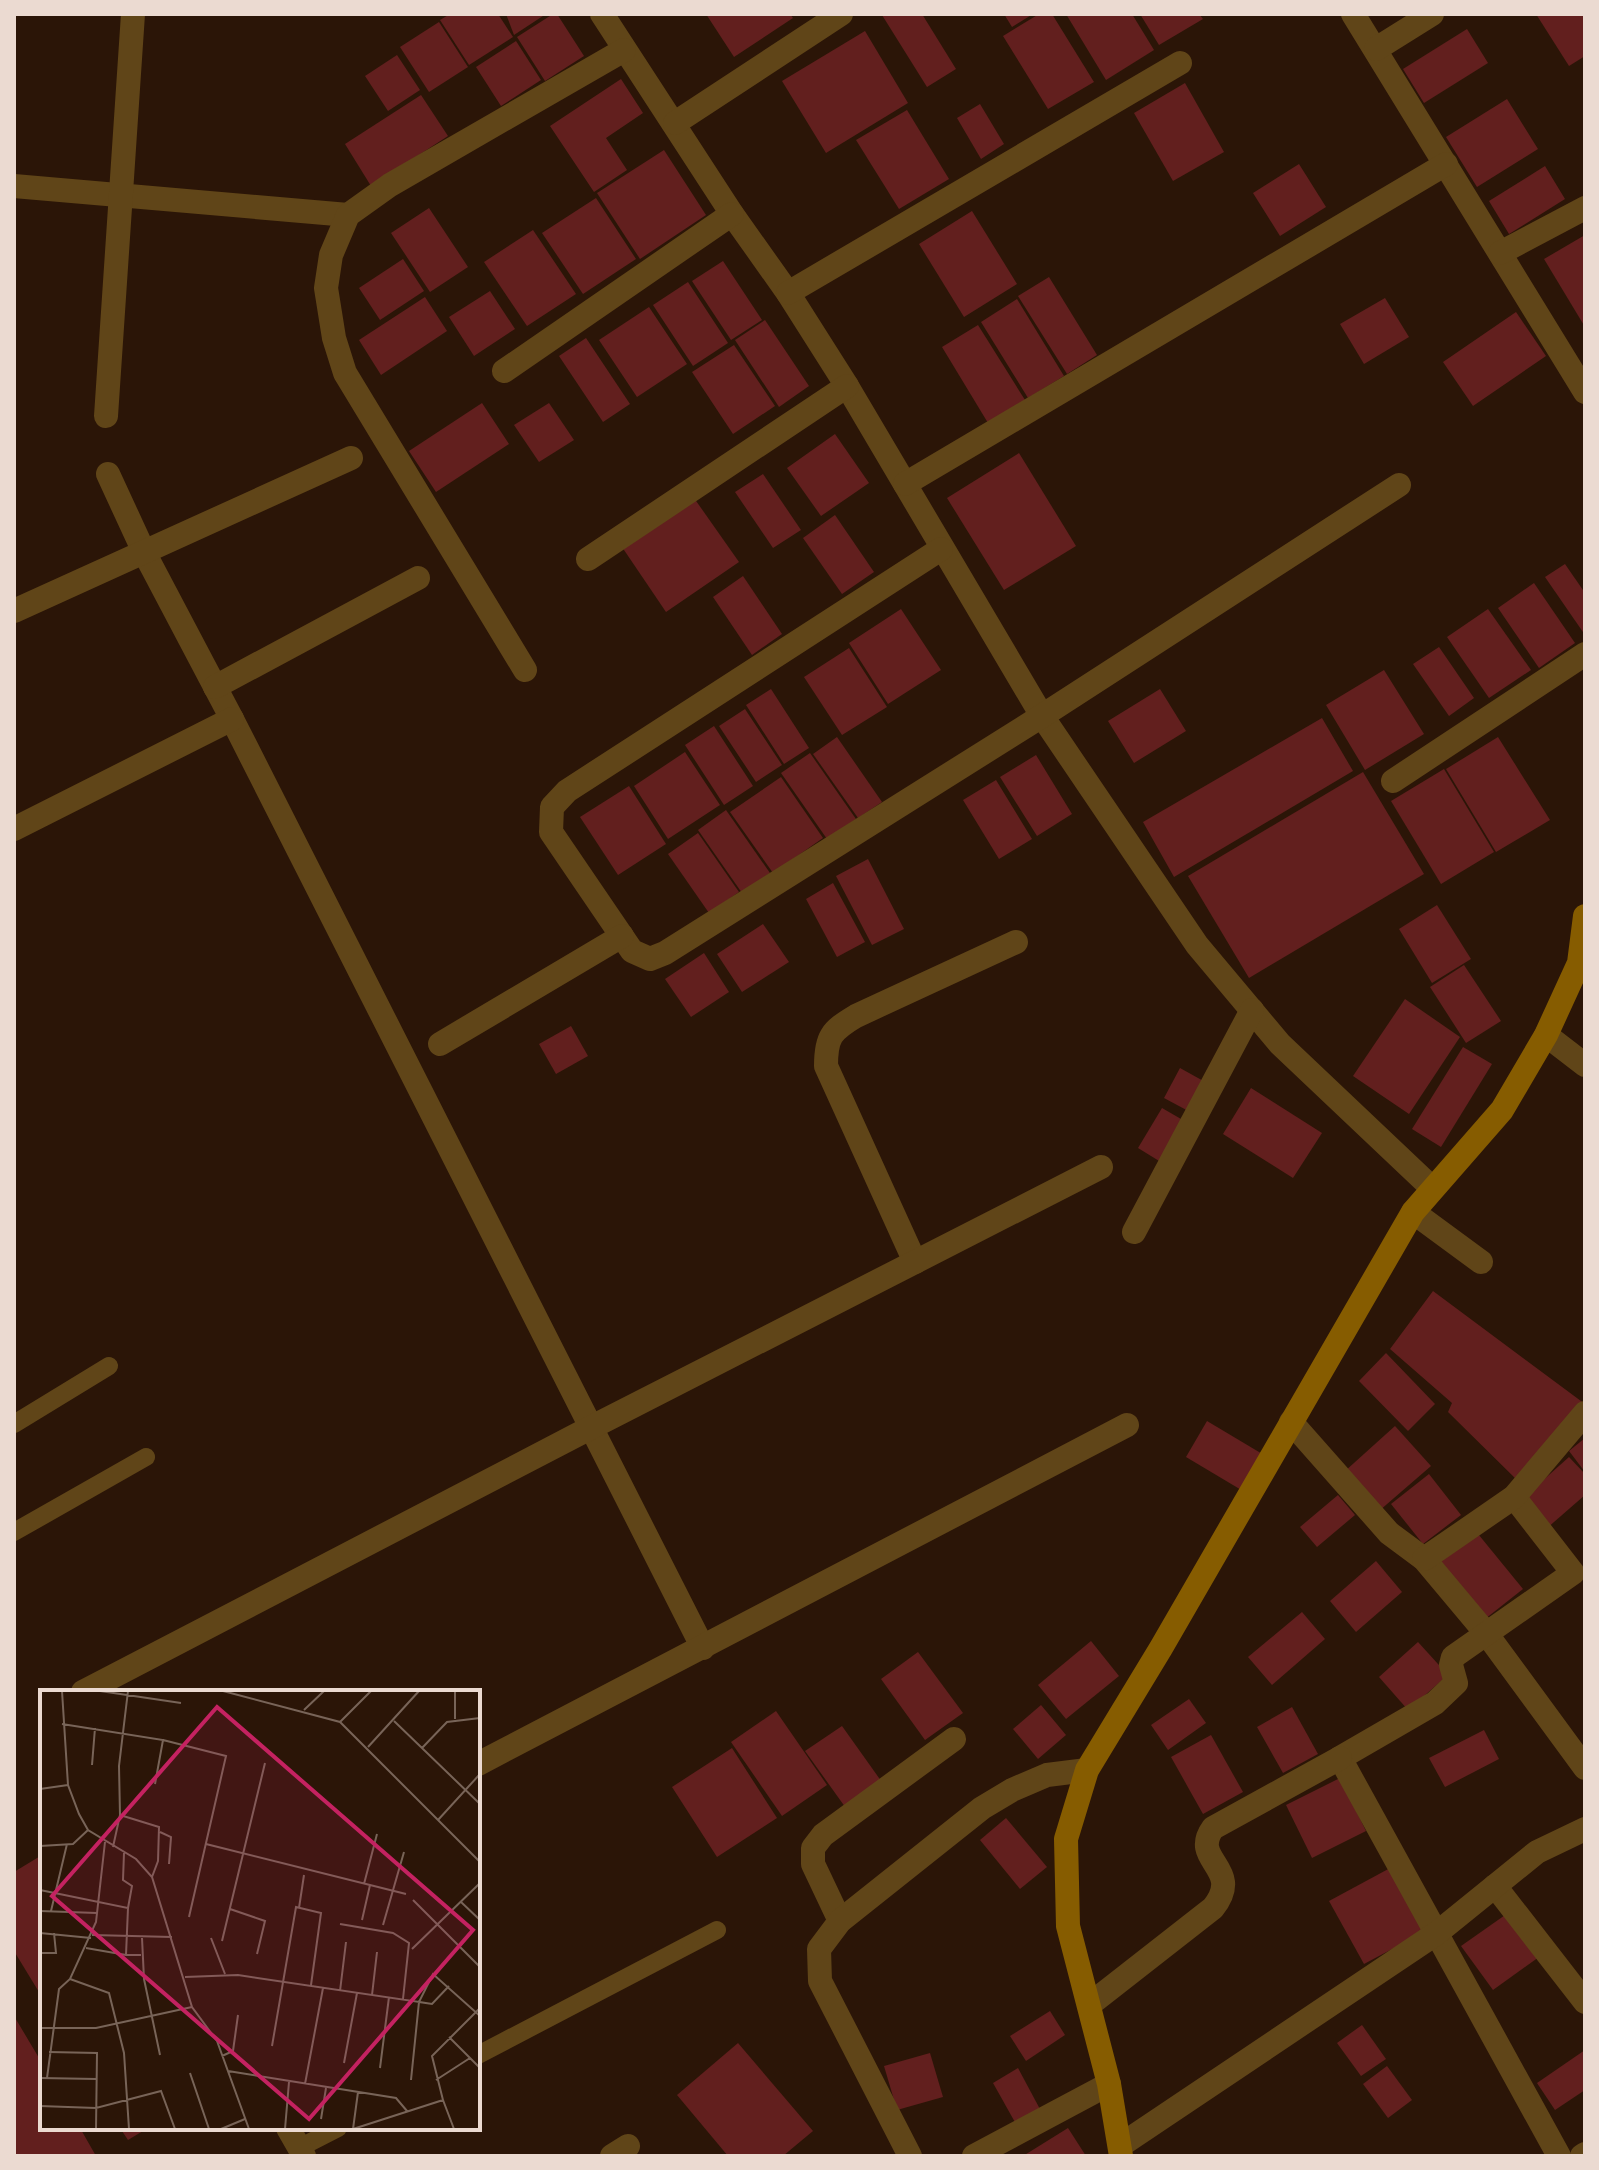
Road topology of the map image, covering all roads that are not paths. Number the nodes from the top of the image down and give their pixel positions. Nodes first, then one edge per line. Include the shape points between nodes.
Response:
1 (133, 14) edge
2 (602, 14) edge
3 (841, 14) edge
4 (1353, 14) edge
5 (1432, 14) edge
6 (1376, 49) junction
7 (624, 50) junction
8 (1180, 63) dead end
9 (675, 123) junction
10 (1446, 164) junction
11 (14, 186) edge
12 (120, 196) junction
13 (1585, 208) edge
14 (732, 214) junction
15 (348, 215) junction
16 (1500, 253) junction
17 (788, 293) junction
18 (504, 371) dead end
19 (847, 386) junction
20 (1585, 392) edge
21 (106, 416) dead end
22 (351, 458) dead end
23 (108, 474) dead end
24 (905, 484) junction
25 (1399, 485) dead end
26 (941, 549) junction
27 (144, 552) junction
28 (588, 559) dead end
29 (418, 578) dead end
30 (14, 611) edge
31 (1585, 654) edge
32 (525, 670) dead end
33 (215, 687) junction
34 (1042, 716) junction
35 (232, 719) junction
36 (1393, 781) dead end
37 (14, 829) edge
38 (1585, 916) edge
39 (622, 936) junction
40 (1016, 942) dead end
41 (1252, 1010) junction
42 (1546, 1035) junction
43 (440, 1044) dead end
44 (1585, 1065) edge
45 (1101, 1167) dead end
46 (1432, 1188) junction
47 (1413, 1212) junction
48 (1134, 1232) dead end
49 (915, 1262) junction
50 (1481, 1262) dead end
51 (109, 1366) dead end
52 (1585, 1413) edge
53 (1291, 1422) junction
54 (14, 1424) edge
55 (1127, 1425) dead end
56 (592, 1427) junction
57 (146, 1457) dead end
58 (1514, 1497) junction
59 (14, 1532) edge
60 (1424, 1559) junction
61 (1579, 1583) edge
62 (1486, 1633) junction
63 (703, 1648) junction
64 (87, 1690) edge
65 (954, 1739) dead end
66 (1340, 1758) junction
67 (480, 1763) edge
68 (1585, 1768) edge
69 (1087, 1770) junction
70 (1585, 1829) edge
71 (1495, 1886) junction
72 (840, 1921) junction
73 (717, 1930) dead end
74 (1437, 1933) junction
75 (1585, 2002) edge
76 (1089, 2005) junction
77 (480, 2054) edge
78 (1109, 2084) junction
79 (333, 2130) edge
80 (297, 2144) edge
81 (1121, 2150) edge
82 (910, 2156) edge
83 (974, 2156) edge
84 (1559, 2156) edge

1 - 12 street
2 - 7 street
3 - 9 street
4 - 6 street
5 - 6 street
6 - 10 street
7 - 9 street
7 - 15 street via 390,185
8 - 17 street
9 - 14 street
10 - 16 street
10 - 24 street
11 - 12 street
12 - 15 street
12 - 21 street
13 - 16 street
14 - 17 street
14 - 18 street
15 - 32 street via 331,255 326,288 345,373
16 - 20 street
17 - 19 street
19 - 24 street
19 - 28 street
22 - 27 street
23 - 27 street
24 - 26 street
25 - 34 street
26 - 34 street
26 - 39 street via 567,791 552,807 551,832
27 - 30 street
27 - 33 street
29 - 33 street
31 - 36 street
33 - 35 street
34 - 39 street via 665,953 650,959 632,951
34 - 41 street via 1197,945
35 - 37 street
35 - 56 street
38 - 42 street via 1579,963
39 - 43 street
40 - 49 street via 856,1016 837,1027 826,1044 826,1066
41 - 46 street via 1280,1044
41 - 48 street
42 - 44 street
42 - 46 street via 1502,1110
45 - 49 street
46 - 47 street
47 - 50 street
47 - 53 street
49 - 56 street
51 - 54 lane
52 - 58 street
53 - 60 street via 1389,1533
53 - 69 street
55 - 63 street
56 - 63 street
56 - 64 street
57 - 59 lane
58 - 60 street
58 - 61 street
60 - 62 street
61 - 62 street
62 - 66 street via 1453,1657 1456,1683 1435,1703
62 - 68 street
63 - 67 street
65 - 72 street via 823,1835 813,1848 813,1864
66 - 74 street
66 - 76 street via 1213,1828 1206,1847 1225,1887 1221,1898
69 - 72 street via 1047,1775 982,1808
69 - 76 street via 1066,1839 1068,1926
70 - 71 street via 1537,1852
71 - 74 street
71 - 75 street
72 - 82 street via 819,1949 820,1981
73 - 77 lane
74 - 81 street
74 - 84 street
76 - 78 street
78 - 81 street
78 - 83 street
79 - 80 lane

